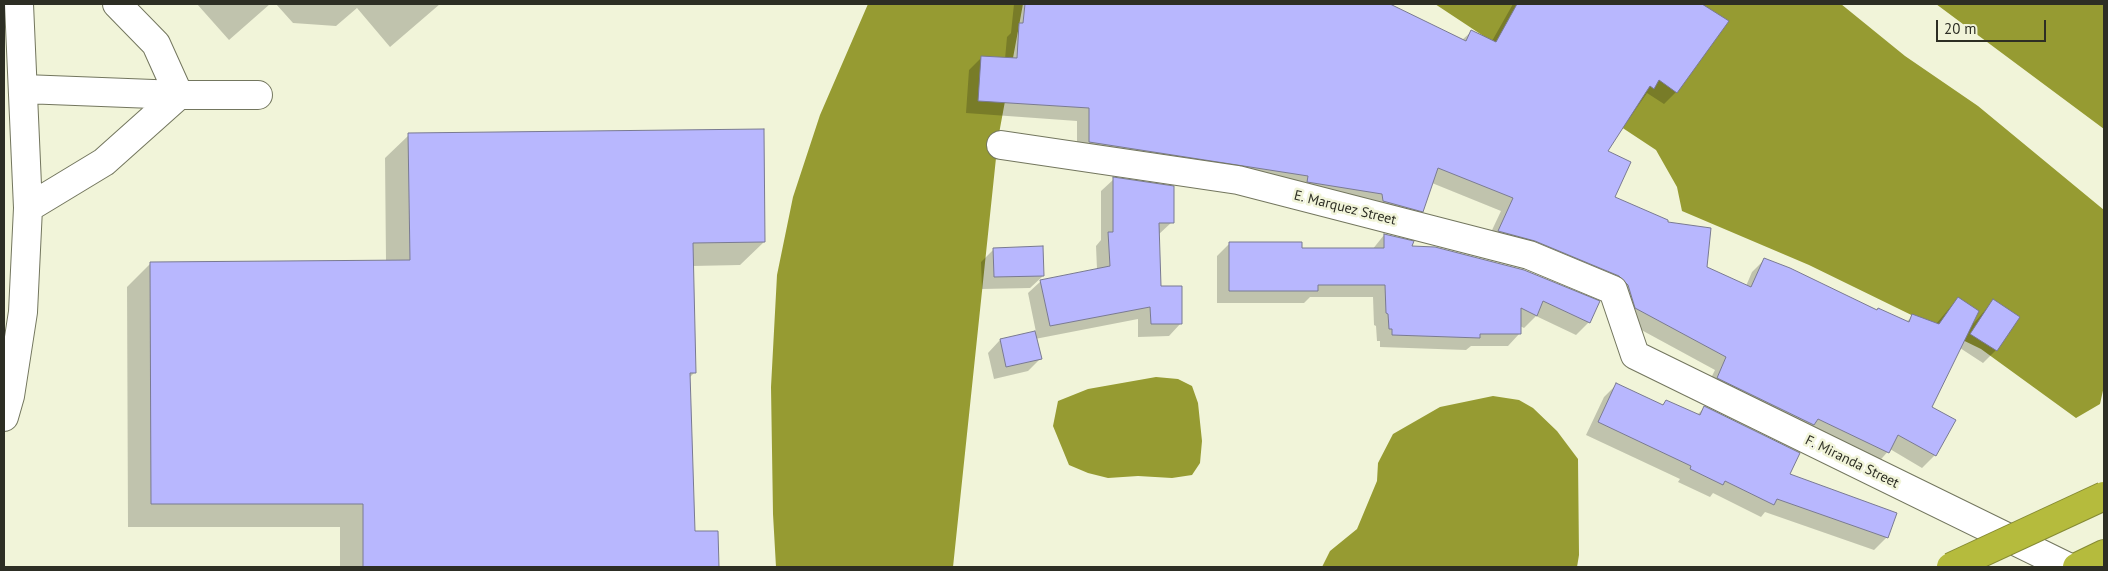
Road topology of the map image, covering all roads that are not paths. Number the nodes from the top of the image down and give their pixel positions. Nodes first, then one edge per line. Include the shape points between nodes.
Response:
1 (19, 4) edge
2 (117, 4) edge
3 (24, 88) junction
4 (179, 95) junction
5 (258, 95) dead end
6 (1001, 145) dead end
7 (28, 208) junction
8 (1635, 355) joint
9 (4, 417) edge
10 (2104, 496) edge
11 (2104, 554) edge
12 (1951, 567) edge
13 (2068, 567) edge
14 (2077, 567) edge

1 - 3 street
2 - 4 street via 156,44
3 - 4 street
3 - 7 street
4 - 5 street
4 - 7 street via 104,162
6 - 8 street, E. Marquez Street via 1238,180 1528,255 1614,290
7 - 9 street via 23,312
8 - 13 street, F. Miranda Street
10 - 12 highway, bridge
11 - 14 highway

